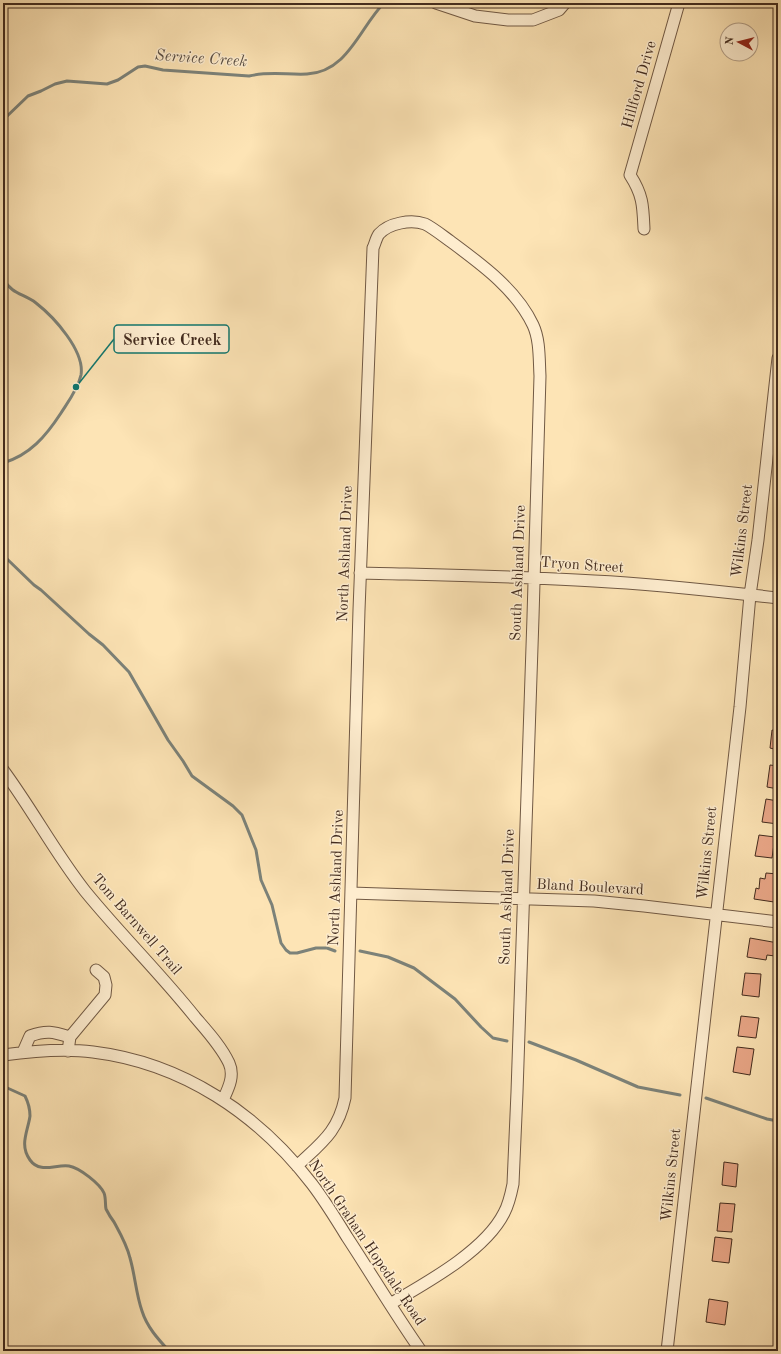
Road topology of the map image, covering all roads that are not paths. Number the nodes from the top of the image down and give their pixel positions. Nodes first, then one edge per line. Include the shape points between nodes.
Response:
1 (436, 3) edge
2 (566, 3) edge
3 (679, 3) edge
4 (644, 230) dead end
5 (778, 358) edge
6 (538, 433) joint
7 (360, 573) junction
8 (534, 578) junction
9 (750, 595) junction
10 (778, 598) edge
11 (3, 770) edge
12 (351, 893) junction
13 (524, 899) junction
14 (716, 915) junction
15 (778, 922) edge
16 (96, 970) dead end
17 (70, 1037) junction
18 (68, 1051) junction
19 (23, 1052) junction
20 (3, 1055) edge
21 (223, 1100) junction
22 (297, 1166) junction
23 (390, 1304) junction
24 (421, 1351) edge
25 (667, 1351) edge

1 - 2 street via 475,16 508,20 533,20 559,10
3 - 4 street, Hillford Drive via 630,175 638,187 643,204
5 - 9 street, Wilkins Street
6 - 7 street, North Ashland Drive via 538,343 533,326 524,310 508,290 476,261 425,224 410,222 387,228 379,235 372,254
6 - 8 street, South Ashland Drive
7 - 8 street, Tryon Street
7 - 12 street, North Ashland Drive
8 - 9 street, Tryon Street
8 - 13 street, South Ashland Drive
9 - 10 street, Tryon Street
9 - 14 street, Wilkins Street
11 - 21 street, Tom Barnwell Trail via 85,891 170,985 223,1052 232,1074
12 - 13 street, Bland Boulevard
12 - 22 street, North Ashland Drive via 342,1110 331,1134
13 - 14 street, Bland Boulevard via 601,902
13 - 23 street, South Ashland Drive via 518,1092 510,1199 496,1226 469,1253
14 - 15 street, Bland Boulevard
14 - 25 street, Wilkins Street
16 - 17 street via 104,976 105,995
17 - 18 street
17 - 19 street via 56,1032 42,1032 30,1036
18 - 19 street, North Graham Hopedale Road
18 - 21 street, North Graham Hopedale Road via 106,1054 160,1067 197,1084
19 - 20 street, North Graham Hopedale Road
21 - 22 street, North Graham Hopedale Road via 256,1124
22 - 23 street, North Graham Hopedale Road via 317,1191
23 - 24 street, North Graham Hopedale Road

